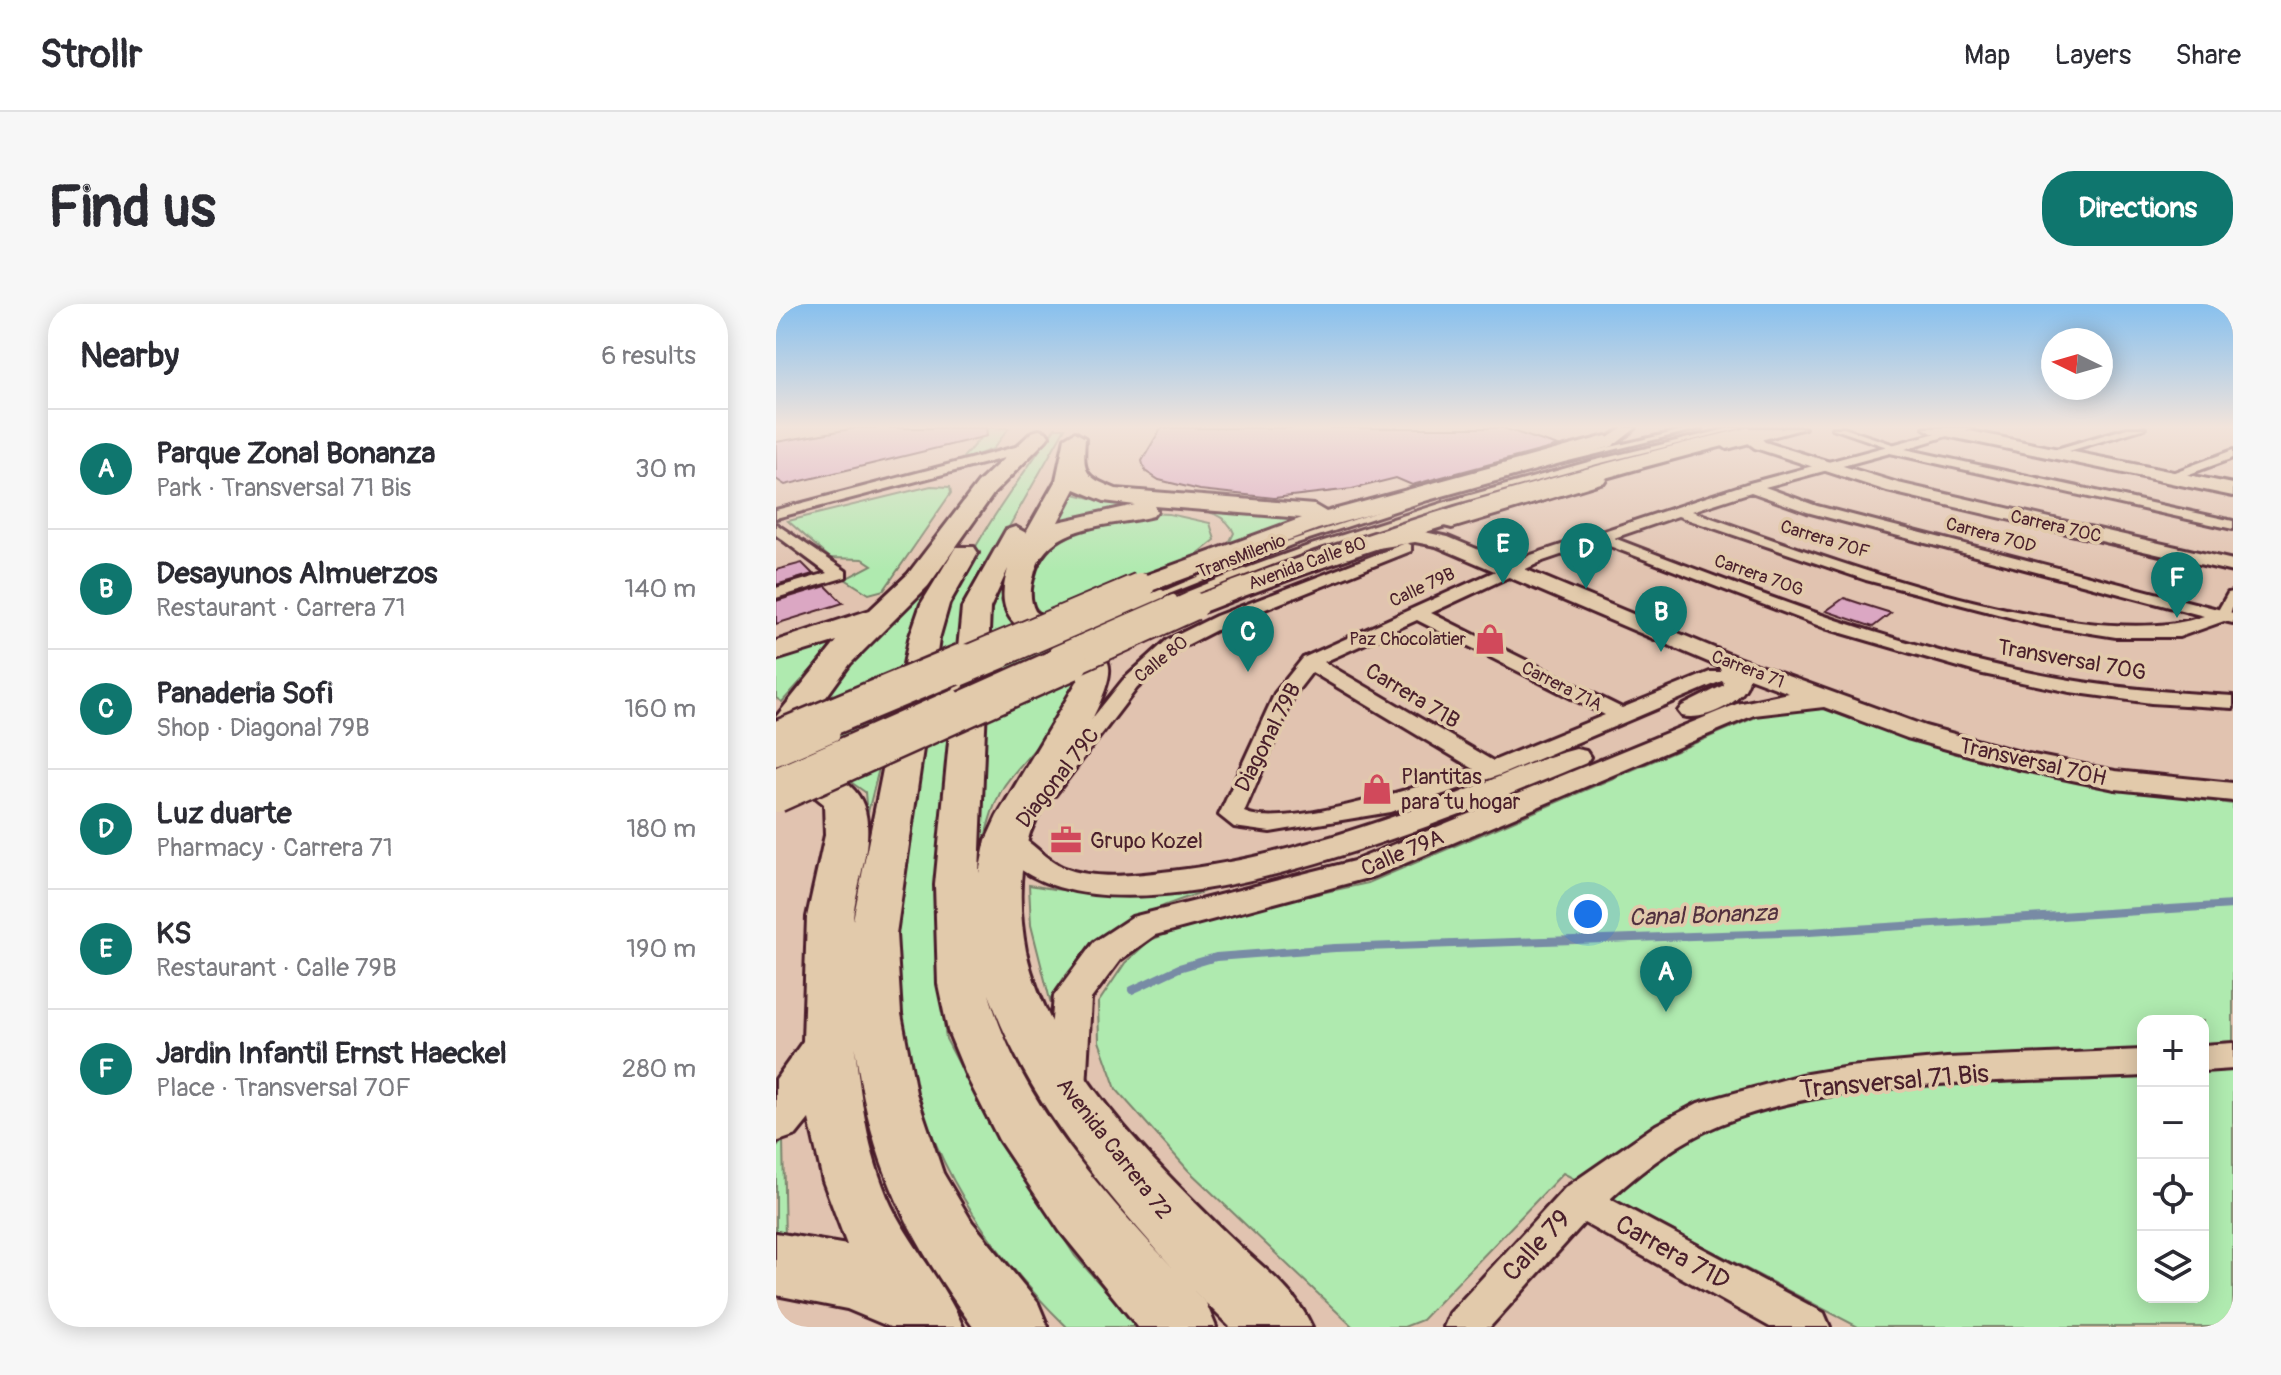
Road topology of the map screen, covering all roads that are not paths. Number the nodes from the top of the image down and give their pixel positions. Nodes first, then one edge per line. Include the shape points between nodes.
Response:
1 (928, 476) edge
2 (987, 476) edge
3 (1030, 476) edge
4 (1047, 476) edge
5 (1050, 476) edge
6 (1076, 476) edge
7 (1473, 476) edge
8 (1510, 476) edge
9 (1551, 476) edge
10 (1585, 476) edge
11 (1609, 476) edge
12 (1791, 476) edge
13 (1853, 476) edge
14 (2015, 476) edge
15 (2162, 476) edge
16 (2172, 476) edge
17 (2168, 477) junction
18 (905, 482) junction
19 (973, 483) junction
20 (1751, 487) junction
21 (2233, 490) edge
22 (1401, 496) junction
23 (1678, 511) junction
24 (776, 514) edge
25 (2233, 525) edge
26 (776, 528) edge
27 (1601, 538) junction
28 (1415, 543) junction
29 (1035, 545) junction
30 (1343, 549) junction
31 (2233, 566) edge
32 (1509, 569) junction
33 (1169, 592) junction
34 (776, 593) edge
35 (904, 595) junction
36 (2233, 596) edge
37 (1415, 612) junction
38 (2228, 617) edge
39 (1906, 646) joint
40 (776, 651) edge
41 (1310, 662) junction
42 (1724, 669) junction
43 (2233, 702) edge
44 (1838, 703) junction
45 (1106, 714) junction
46 (1624, 717) junction
47 (777, 750) edge
48 (1056, 750) junction
49 (1492, 770) junction
50 (2233, 792) edge
51 (776, 794) edge
52 (1231, 815) joint
53 (1007, 840) junction
54 (826, 1048) junction
55 (2233, 1056) edge
56 (2209, 1058) edge
57 (2137, 1063) edge
58 (1066, 1091) junction
59 (776, 1118) edge
60 (1578, 1200) junction
61 (776, 1264) edge
62 (918, 1312) edge
63 (1014, 1327) edge
64 (1182, 1327) edge
65 (1278, 1327) edge
66 (1464, 1327) edge
67 (1810, 1327) edge

1 - 18 street
2 - 19 highway
3 - 63 highway via 935,604 898,775 873,934 876,1014 889,1093 917,1184 950,1243
4 - 64 highway via 976,608 956,904 960,970 972,1022 1022,1126 1057,1178
5 - 29 highway, Avenida Carrera 72
6 - 22 highway via 1093,490 1142,500 1300,512
7 - 22 highway, Avenida Calle 80
8 - 33 lane, TransMilenio via 1277,546
9 - 33 lane, TransMilenio
10 - 30 highway, Avenida Calle 80
11 - 28 street, Calle 80 via 1433,529
12 - 20 street, Calle 79B
13 - 31 street, Carrera 70C
14 - 25 street
15 - 17 main road
16 - 17 street
17 - 21 main road
18 - 19 street
18 - 24 street
19 - 35 highway
20 - 23 street, Calle 79B
20 - 38 street, Carrera 70D via 1812,509
22 - 33 highway, Avenida Calle 80 via 1273,536
23 - 27 street, Calle 79B
23 - 38 street, Carrera 70F via 1961,601 2063,624 2152,632 2209,626
26 - 34 street via 807,558 840,574
27 - 32 street, Calle 79B
27 - 39 street, Carrera 70G
28 - 30 street, Carrera 71 via 1405,537
28 - 32 street, Carrera 71
28 - 45 street, Calle 80 via 1197,631 1151,663
29 - 33 highway via 1067,526 1110,515 1174,511 1212,521 1221,529 1222,540
29 - 48 highway, Avenida Carrera 72 via 1015,585 1018,608 1027,620 1086,654 1094,672
30 - 33 highway, Avenida Calle 80
32 - 37 street, Calle 79B
32 - 42 street, Carrera 71
33 - 47 highway, Avenida Calle 80, bridge
33 - 51 highway, Avenida Calle 80, bridge
35 - 40 highway via 854,624
35 - 47 highway via 851,643 807,697
36 - 38 street
37 - 41 street, Calle 79B
37 - 46 street, Carrera 71A
39 - 43 street, Transversal 70G via 2080,689
41 - 49 street, Carrera 71B
41 - 52 street, Diagonal 79B via 1285,693
42 - 44 street, Carrera 71
42 - 46 street, Calle 79A
42 - 53 street, Calle 79A via 1737,677 1727,695 1385,833 1304,857 1176,882 1099,885 1052,875
44 - 50 street, Transversal 70H via 2019,761 2115,780
44 - 58 street, Calle 79A via 1784,701 1746,709 1364,869 1144,926 1107,951 1073,996
45 - 48 street
45 - 53 street, Diagonal 79C
46 - 49 street, Calle 79A
47 - 54 highway via 836,794 846,810 831,903
48 - 53 highway, Avenida Carrera 72 via 1019,809
49 - 52 street, Calle 79A via 1435,791 1341,814 1270,824 1243,822
53 - 58 highway, Avenida Carrera 72 via 1001,877 1003,951 1018,1007
54 - 59 highway
54 - 62 highway via 849,1175 874,1239
55 - 56 street
57 - 60 street, Transversal 71 Bis via 1873,1078 1787,1091 1706,1115 1645,1150
58 - 65 highway, Avenida Carrera 72 via 1225,1279
60 - 66 street, Calle 79
60 - 67 street, Carrera 71D
61 - 62 highway via 847,1277

